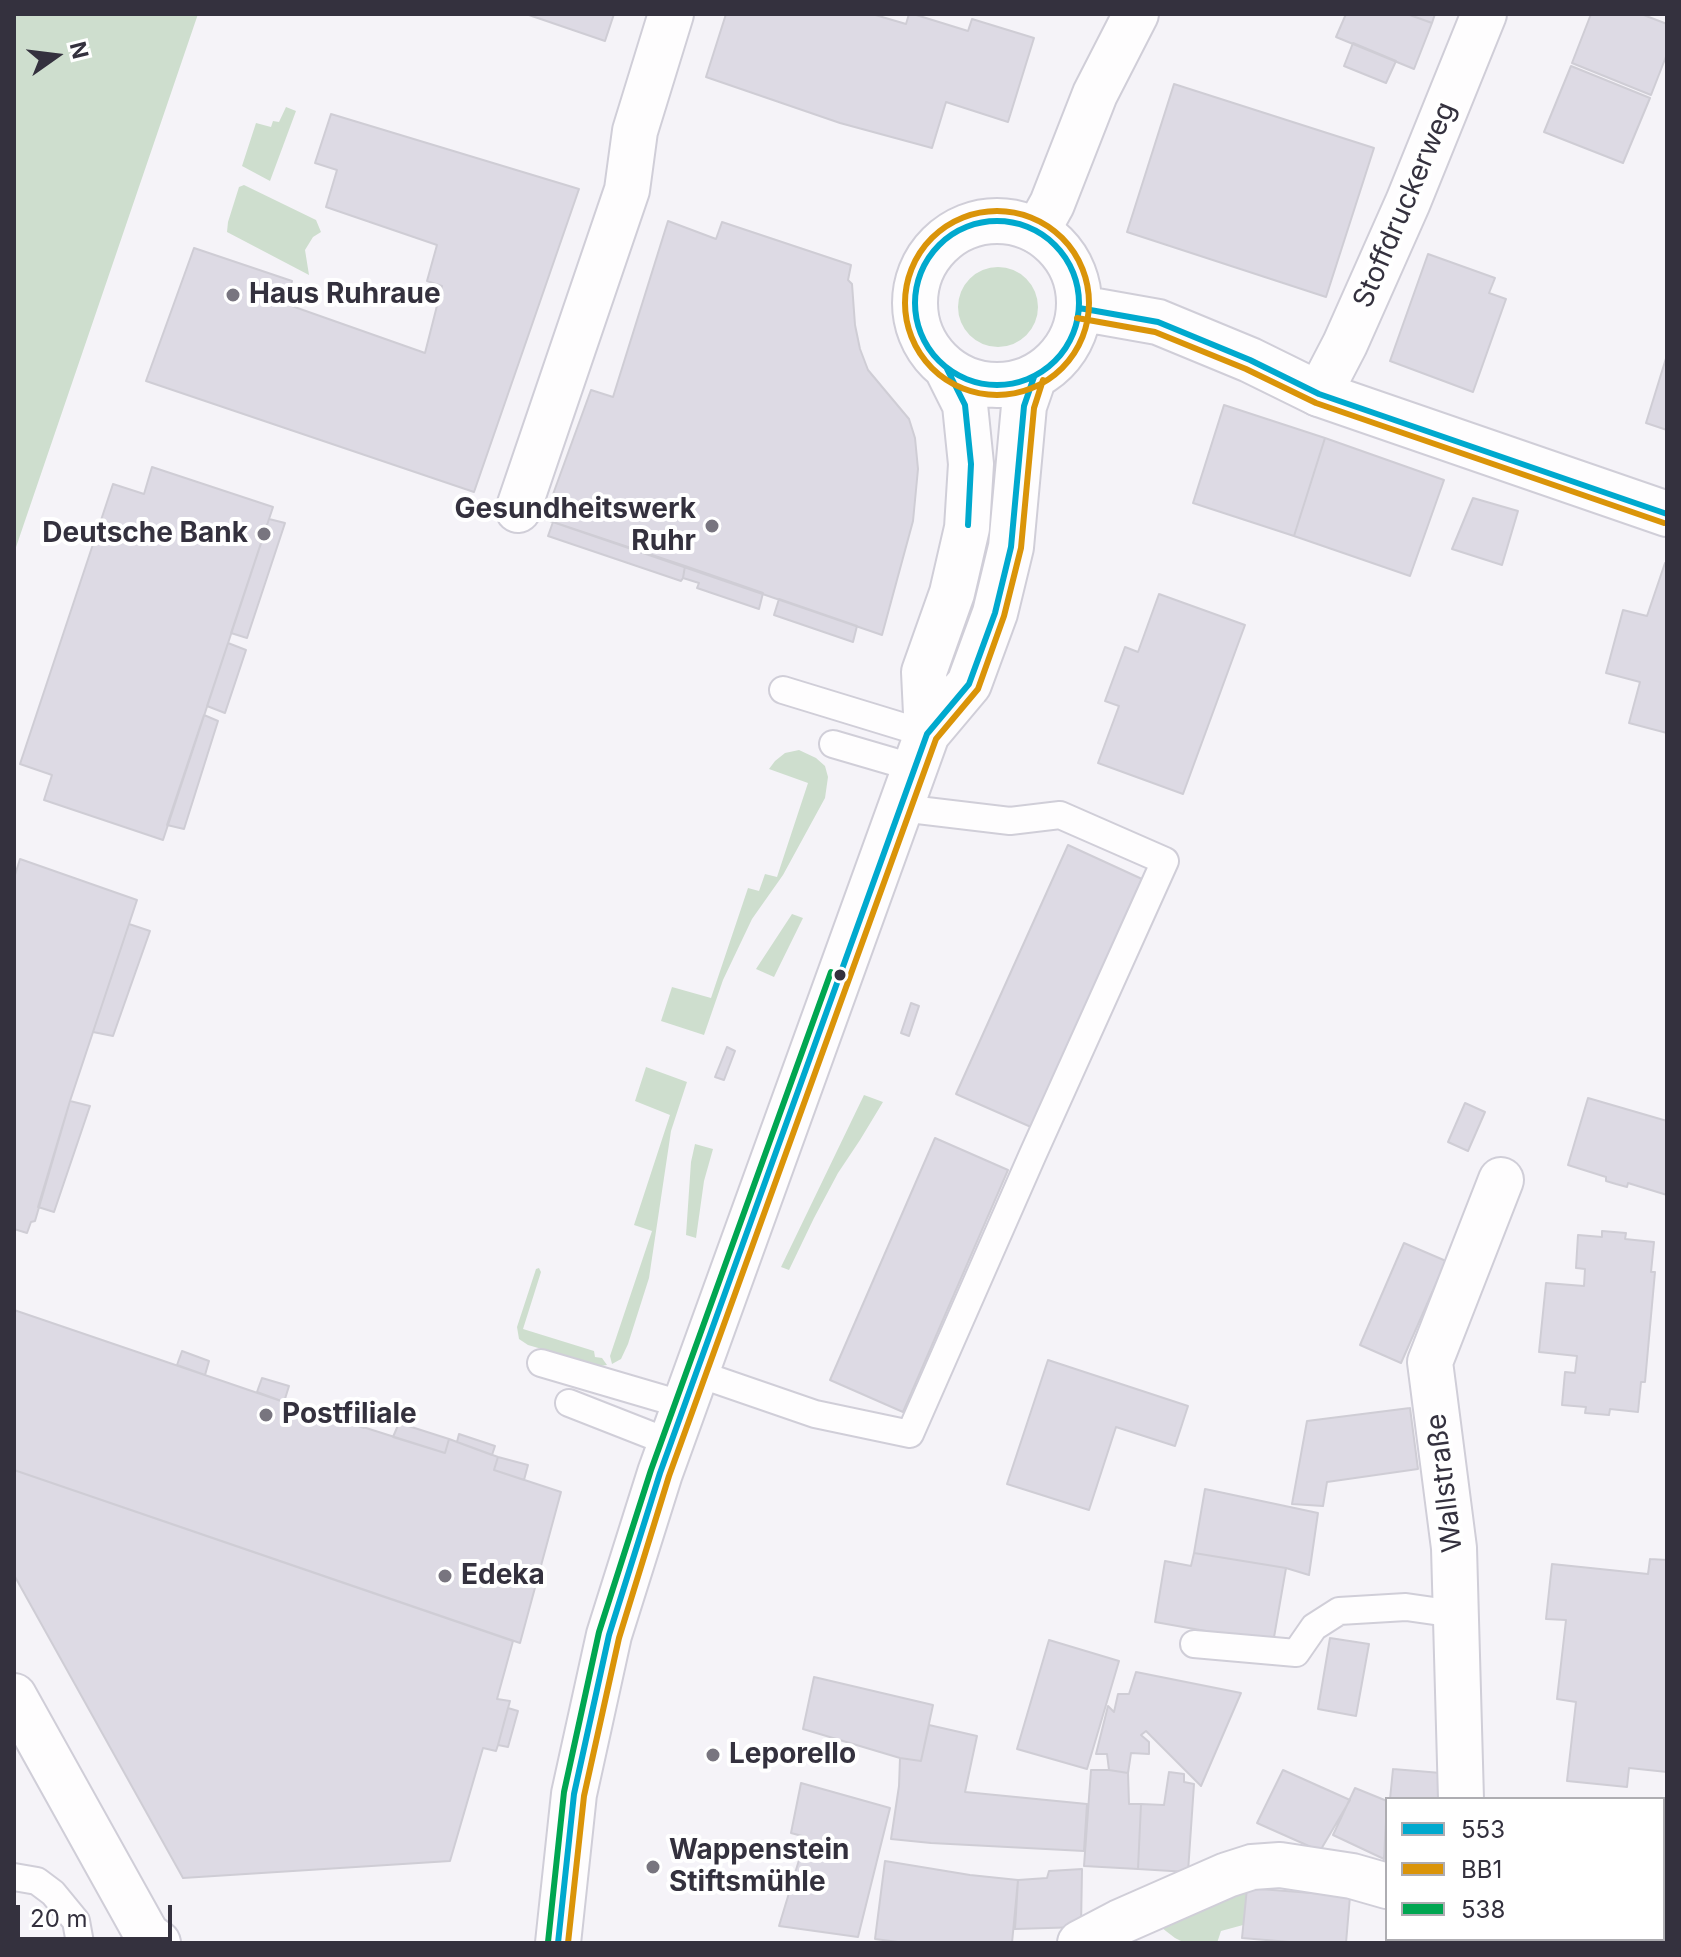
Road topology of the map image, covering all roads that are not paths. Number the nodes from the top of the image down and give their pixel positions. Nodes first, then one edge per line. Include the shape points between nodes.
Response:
1 (671, 14) edge
2 (1136, 14) edge
3 (1484, 14) edge
4 (1037, 231) junction
5 (1079, 308) junction
6 (947, 369) junction
7 (1034, 377) junction
8 (1319, 394) junction
9 (518, 510) dead end
10 (1667, 514) edge
11 (783, 690) dead end
12 (833, 744) dead end
13 (915, 770) junction
14 (1501, 1180) dead end
15 (541, 1363) dead end
16 (569, 1403) dead end
17 (684, 1407) junction
18 (1455, 1614) junction
19 (1194, 1644) dead end
20 (14, 1696) edge
21 (1461, 1797) edge
22 (14, 1877) edge
23 (1385, 1885) edge
24 (80, 1943) edge
25 (158, 1943) edge
26 (558, 1943) edge
27 (1080, 1943) edge

1 - 9 main road via 635,131 627,190
2 - 4 main road via 1095,94
3 - 8 main road, Stoffdruckerweg via 1408,202
4 - 5 main road via 1060,250 1075,277
4 - 6 main road via 991,221 969,225 939,245 924,265 916,289 916,319 926,345
5 - 7 main road via 1073,336 1058,359
5 - 8 main road via 1158,322
6 - 7 main road via 995,386
6 - 13 main road via 965,405 971,464 967,528 952,593 924,672
7 - 13 main road via 1024,406 1011,547 995,613 969,684
8 - 10 main road
11 - 13 lane
12 - 13 lane
13 - 17 main road
13 - 17 lane via 1010,821 1060,815 1165,861 910,1434 815,1414
14 - 18 main road, Wallstraße via 1430,1362 1454,1548
15 - 17 lane
16 - 17 lane
17 - 26 main road via 609,1635 574,1794
18 - 19 lane via 1406,1607 1339,1611 1314,1627 1296,1653
18 - 21 main road, Wallstraße
20 - 25 main road via 147,1935
22 - 24 lane via 37,1881 53,1893 76,1921
23 - 27 main road via 1280,1865 1252,1867

